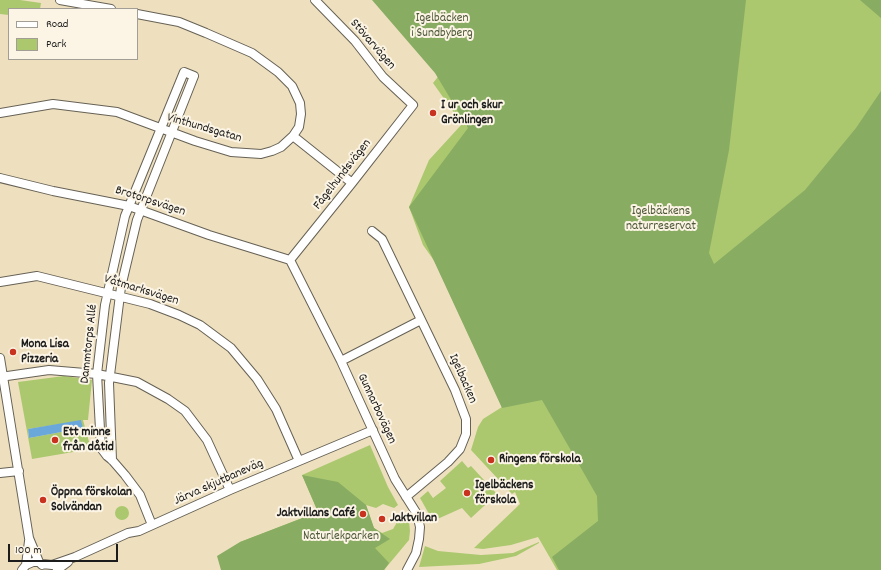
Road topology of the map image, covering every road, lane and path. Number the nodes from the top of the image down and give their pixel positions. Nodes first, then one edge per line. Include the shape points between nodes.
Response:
1 (60, 0) edge
2 (314, 0) edge
3 (105, 8) edge
4 (138, 14) edge
5 (413, 105) joint
6 (0, 113) edge
7 (161, 129) junction
8 (171, 133) junction
9 (292, 136) junction
10 (0, 178) edge
11 (352, 183) junction
12 (130, 206) junction
13 (141, 209) junction
14 (372, 231) dead end
15 (290, 260) junction
16 (0, 282) edge
17 (108, 293) junction
18 (119, 296) junction
19 (421, 320) junction
20 (0, 358) edge
21 (341, 361) junction
22 (97, 374) junction
23 (1, 376) edge
24 (110, 376) junction
25 (373, 430) junction
26 (112, 460) junction
27 (299, 461) junction
28 (19, 471) junction
29 (0, 473) edge
30 (230, 490) junction
31 (406, 498) junction
32 (152, 525) junction
33 (29, 538) junction
34 (47, 566) edge
35 (24, 567) edge
36 (407, 570) edge

1 - 3 street
2 - 5 street, Stövarvägen via 355,42 383,77
4 - 9 street, Vinthundsgatan via 179,22 206,33 252,52 278,72 292,86 300,103 299,127
5 - 11 street, Fågelhundsvägen
6 - 7 street, Vinthundsgatan via 53,104 116,112
7 - 8 street, Vinthundsgatan
7 - 8 street, Dammtorps Allé via 184,72 194,76
7 - 12 street, Dammtorps Allé
8 - 9 street, Vinthundsgatan via 231,152 261,154 281,147
8 - 13 street, Dammtorps Allé
9 - 11 street
10 - 12 street, Brotorpsvägen
11 - 15 street, Fågelhundsvägen
12 - 13 street, Brotorpsvägen
12 - 17 street, Dammtorps Allé via 123,224
13 - 15 street, Brotorpsvägen
13 - 18 street, Dammtorps Allé
14 - 19 street, Igelbacken via 382,239
15 - 21 street, Gunnarbovägen
16 - 17 street, Våtmarksvägen via 37,276
17 - 18 street, Våtmarksvägen
17 - 22 street, Dammtorps Allé
18 - 24 street, Dammtorps Allé
18 - 27 street, Våtmarksvägen via 179,315 200,325 231,348 257,379 276,409
19 - 21 street
19 - 31 street, Igelbacken via 462,404 466,434 460,449 448,462
20 - 23 street
21 - 25 street, Gunnarbovägen
22 - 23 street via 49,370
22 - 24 street
22 - 26 street, Dammtorps Allé via 101,448
23 - 28 street
24 - 26 street, Dammtorps Allé
24 - 30 street via 137,382 185,411 207,440
25 - 27 street, Järva skjutbaneväg
25 - 31 street, Gunnarbovägen
26 - 32 street, Dammtorps Allé via 140,496
27 - 30 street, Järva skjutbaneväg
28 - 29 street
28 - 33 street
30 - 32 street, Järva skjutbaneväg
31 - 36 street, Gunnarbovägen via 417,514 420,527 416,553
32 - 34 street, Järva skjutbaneväg
33 - 34 street
33 - 35 street
34 - 35 street, Järva skjutbaneväg via 33,562

